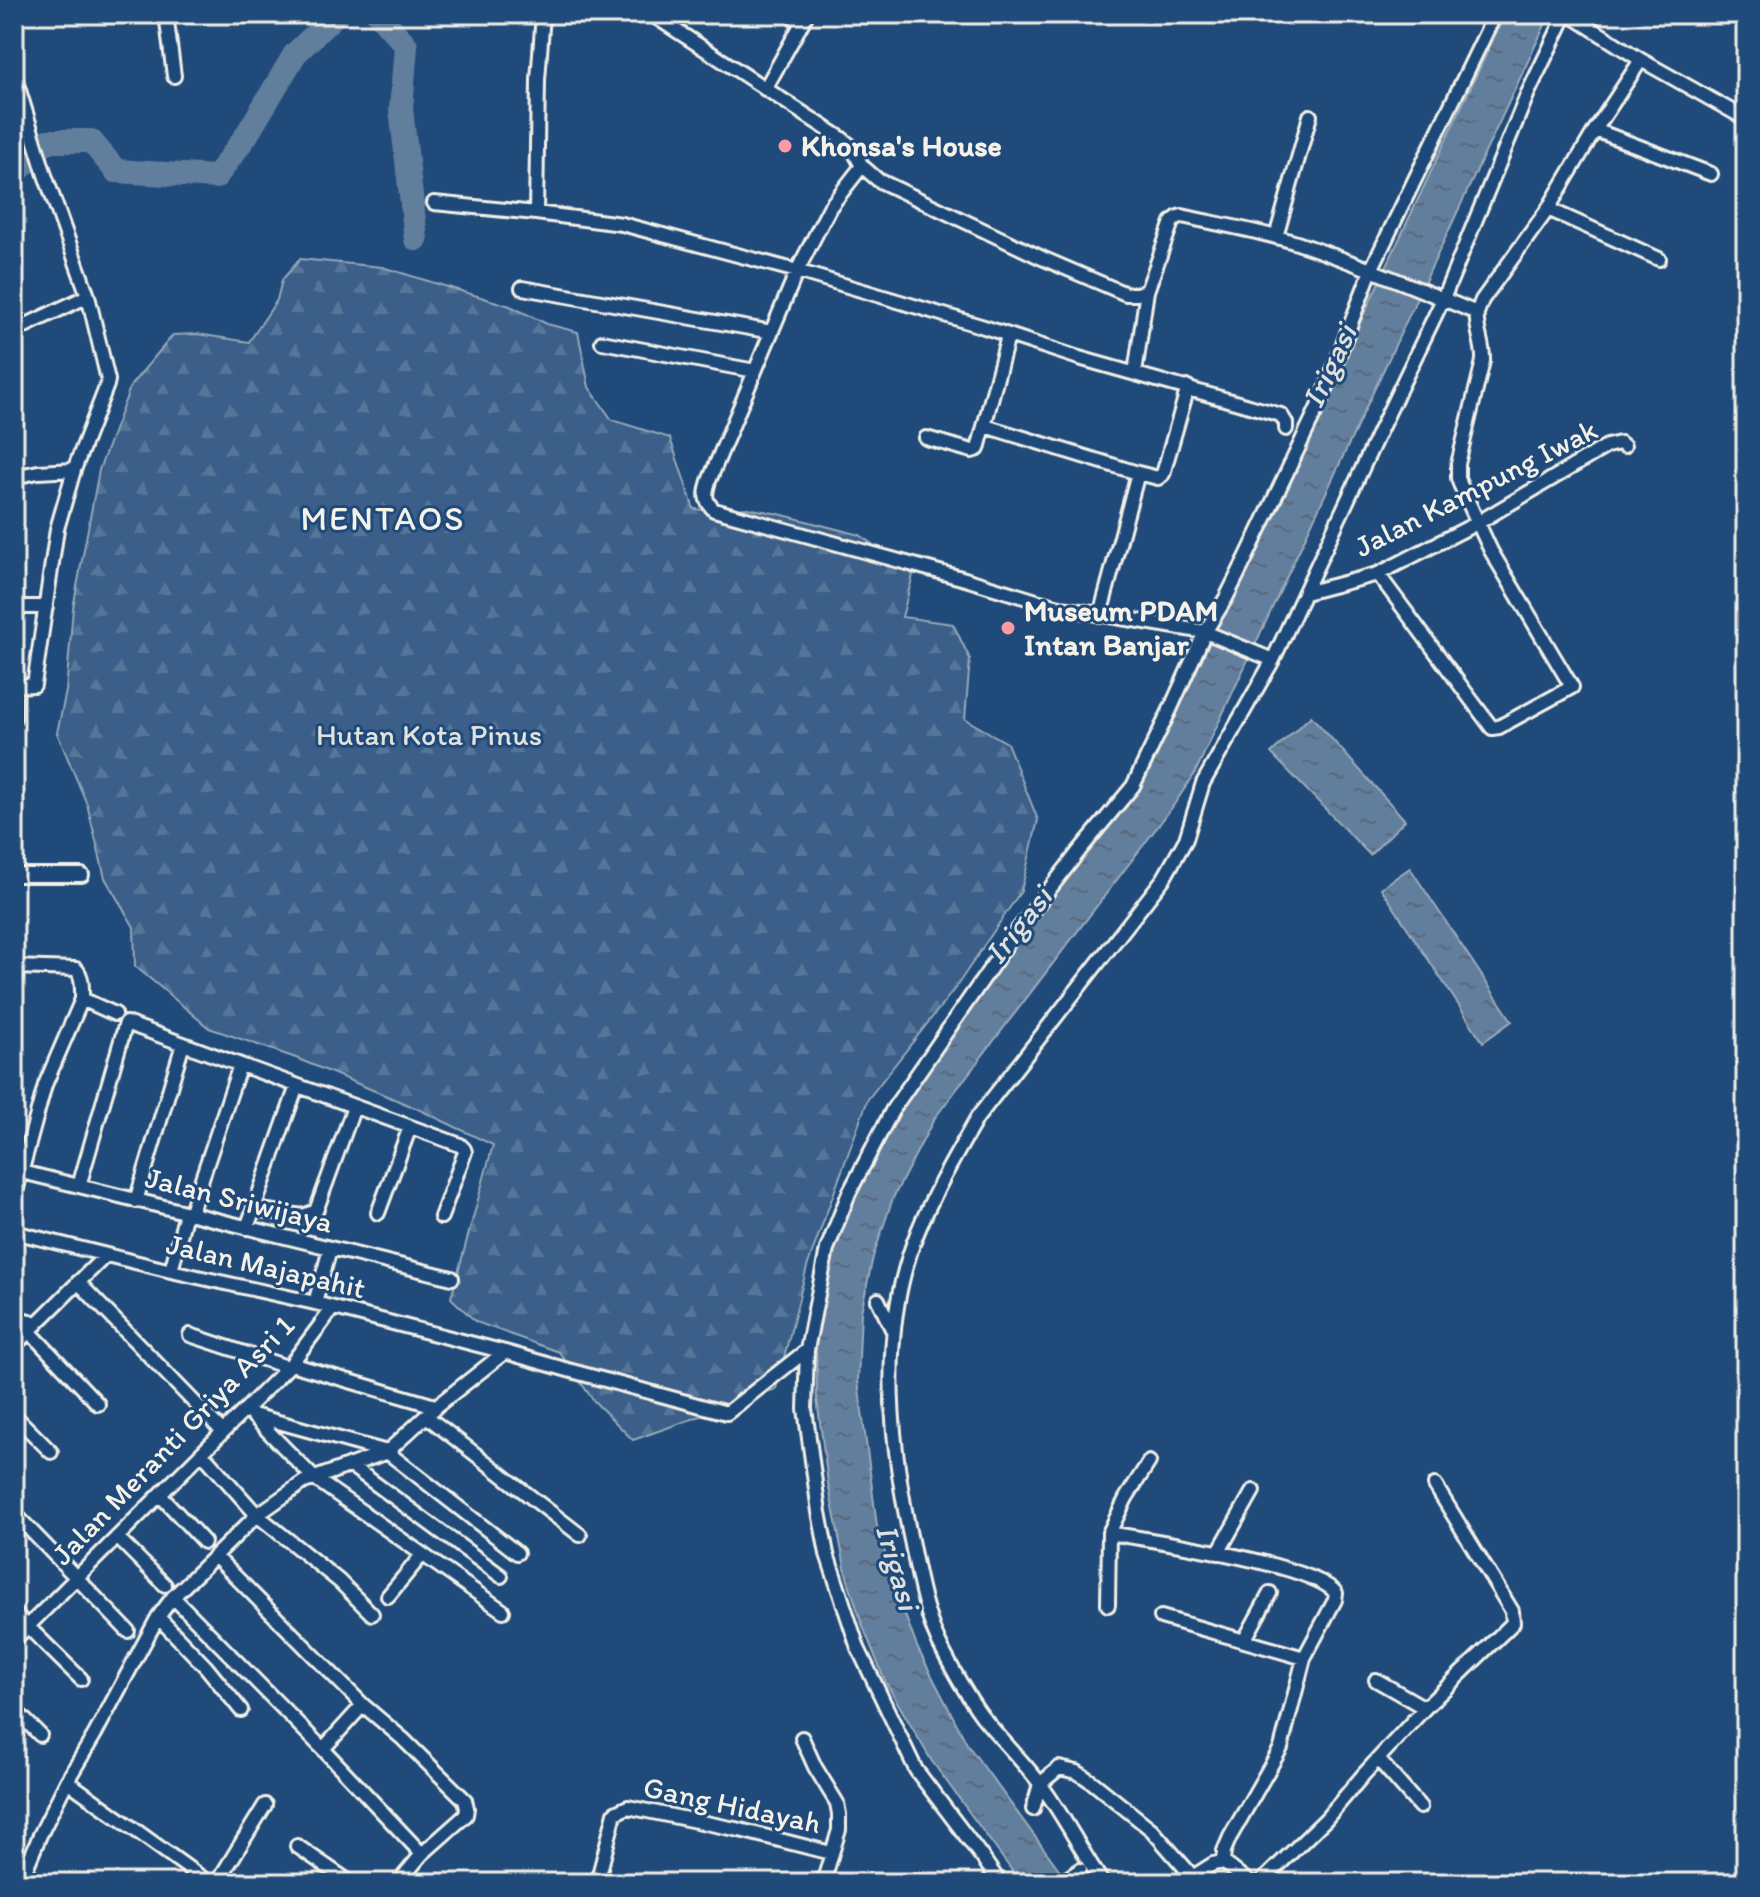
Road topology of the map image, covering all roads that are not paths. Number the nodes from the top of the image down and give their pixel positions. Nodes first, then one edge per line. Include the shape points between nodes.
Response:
1 (166, 14) edge
2 (543, 14) edge
3 (788, 14) edge
4 (1495, 14) edge
5 (1568, 14) edge
6 (656, 16) edge
7 (805, 18) edge
8 (1641, 60) junction
9 (14, 74) edge
10 (174, 76) dead end
11 (765, 89) junction
12 (1310, 116) dead end
13 (1746, 119) edge
14 (1595, 130) junction
15 (862, 166) junction
16 (1711, 174) dead end
17 (434, 203) dead end
18 (1548, 209) junction
19 (536, 213) junction
20 (1276, 237) junction
21 (1659, 259) dead end
22 (1371, 270) junction
23 (797, 271) junction
24 (522, 288) dead end
25 (1147, 291) junction
26 (88, 296) junction
27 (1438, 298) junction
28 (1477, 313) junction
29 (14, 331) edge
30 (772, 332) junction
31 (1008, 336) junction
32 (602, 342) dead end
33 (755, 371) junction
34 (1135, 373) junction
35 (1188, 387) junction
36 (985, 426) junction
37 (1286, 429) dead end
38 (926, 438) dead end
39 (1624, 446) dead end
40 (74, 470) junction
41 (1138, 473) junction
42 (14, 477) edge
43 (1479, 522) junction
44 (1378, 574) junction
45 (1305, 593) junction
46 (14, 607) edge
47 (46, 607) junction
48 (1100, 615) junction
49 (1210, 634) junction
50 (1273, 660) junction
51 (15, 686) edge
52 (14, 718) edge
53 (14, 875) edge
54 (82, 875) dead end
55 (14, 967) edge
56 (82, 999) junction
57 (115, 1014) dead end
58 (183, 1044) junction
59 (240, 1065) junction
60 (297, 1086) junction
61 (354, 1107) junction
62 (410, 1127) junction
63 (17, 1171) edge
64 (79, 1186) junction
65 (14, 1199) edge
66 (136, 1201) junction
67 (254, 1209) junction
68 (378, 1213) dead end
69 (188, 1214) junction
70 (441, 1217) dead end
71 (247, 1228) junction
72 (14, 1232) edge
73 (330, 1249) junction
74 (106, 1255) junction
75 (171, 1271) junction
76 (452, 1278) dead end
77 (78, 1282) junction
78 (878, 1300) dead end
79 (315, 1303) junction
80 (333, 1308) junction
81 (14, 1317) edge
82 (33, 1327) junction
83 (892, 1329) junction
84 (190, 1335) dead end
85 (14, 1346) edge
86 (807, 1350) junction
87 (505, 1352) junction
88 (289, 1366) junction
89 (98, 1404) dead end
90 (438, 1405) junction
91 (248, 1414) junction
92 (14, 1415) edge
93 (426, 1416) junction
94 (223, 1432) junction
95 (51, 1452) dead end
96 (387, 1452) junction
97 (202, 1453) junction
98 (1149, 1462) dead end
99 (350, 1465) junction
100 (314, 1478) junction
101 (1435, 1485) dead end
102 (1253, 1491) dead end
103 (160, 1495) junction
104 (14, 1513) edge
105 (257, 1515) junction
106 (1109, 1533) junction
107 (580, 1535) dead end
108 (117, 1537) junction
109 (204, 1542) dead end
110 (517, 1553) dead end
111 (1218, 1553) junction
112 (422, 1555) junction
113 (215, 1556) junction
114 (501, 1576) dead end
115 (76, 1578) junction
116 (165, 1585) dead end
117 (1270, 1593) dead end
118 (388, 1596) dead end
119 (173, 1597) junction
120 (1108, 1605) dead end
121 (503, 1611) dead end
122 (14, 1613) edge
123 (372, 1614) dead end
124 (158, 1617) junction
125 (1161, 1617) dead end
126 (27, 1627) junction
127 (128, 1631) dead end
128 (14, 1640) edge
129 (1244, 1641) junction
130 (1304, 1658) junction
131 (81, 1679) dead end
132 (1376, 1680) dead end
133 (363, 1705) junction
134 (1425, 1708) junction
135 (14, 1709) edge
136 (241, 1710) dead end
137 (40, 1735) dead end
138 (802, 1738) dead end
139 (323, 1749) junction
140 (1378, 1759) junction
141 (67, 1781) junction
142 (1040, 1784) junction
143 (265, 1805) dead end
144 (1420, 1807) dead end
145 (1033, 1809) dead end
146 (297, 1846) dead end
147 (831, 1853) junction
148 (422, 1854) junction
149 (1223, 1862) junction
150 (1077, 1872) dead end
151 (1188, 1880) edge
152 (827, 1882) edge
153 (20, 1883) edge
154 (209, 1883) edge
155 (217, 1883) edge
156 (351, 1883) edge
157 (398, 1883) edge
158 (597, 1883) edge
159 (1000, 1883) edge
160 (1061, 1883) edge
161 (1103, 1883) edge
162 (1250, 1883) edge
163 (1260, 1883) edge

1 - 10 street
2 - 19 street
3 - 7 street
4 - 22 street
5 - 8 street
5 - 27 street
6 - 11 street
7 - 11 street
8 - 13 street
8 - 14 street
9 - 26 street
11 - 15 street via 841,138
12 - 20 street
14 - 16 street
14 - 18 street
15 - 23 street via 830,207
15 - 25 street via 878,180 1042,258 1126,294
17 - 19 street
18 - 21 street
18 - 28 street
19 - 23 street via 622,224
20 - 22 street
20 - 25 street via 1178,217
22 - 27 street
22 - 49 street via 1325,392
23 - 30 street
23 - 31 street
24 - 30 street
25 - 34 street
26 - 29 street
26 - 40 street via 107,385
27 - 28 street
27 - 45 street
28 - 43 street via 1483,361 1458,472
30 - 33 street
31 - 34 street
31 - 36 street
32 - 33 street
33 - 48 street via 705,494 714,510
34 - 35 street
35 - 37 street via 1281,415
35 - 41 street via 1163,474 1154,478
36 - 38 street via 975,451
36 - 41 street
39 - 43 street, Jalan Kampung Iwak via 1607,446
40 - 42 street
40 - 47 street via 57,529
41 - 48 street
43 - 44 street, Jalan Kampung Iwak
43 - 44 street via 1572,686 1499,727 1489,726
44 - 45 street, Jalan Kampung Iwak
45 - 50 street
46 - 47 street
47 - 51 street via 32,686
48 - 49 street
49 - 50 street
49 - 86 street via 1133,786 1010,940 893,1109 827,1249
50 - 83 street via 1203,783 1186,839 1164,878 977,1118 951,1162 917,1232
51 - 52 street
53 - 54 street
55 - 56 street via 76,969
56 - 57 street
56 - 63 street via 45,1085
58 - 59 street
58 - 64 street via 126,1023
58 - 66 street
59 - 60 street
59 - 69 street
60 - 61 street
60 - 67 street
61 - 62 street
61 - 67 street via 316,1211 303,1216
62 - 68 street
62 - 70 street via 465,1150
63 - 64 street, Jalan Sriwijaya
63 - 65 street
64 - 66 street, Jalan Sriwijaya
66 - 69 street, Jalan Sriwijaya
67 - 71 street
69 - 71 street, Jalan Sriwijaya
69 - 75 street
71 - 73 street, Jalan Sriwijaya
72 - 74 street, Jalan Majapahit
73 - 76 street, Jalan Sriwijaya
73 - 79 street
74 - 75 street, Jalan Majapahit
74 - 77 street
75 - 79 street, Jalan Majapahit
77 - 82 street
77 - 94 street
78 - 83 street
79 - 80 street, Jalan Majapahit
80 - 87 street, Jalan Majapahit
80 - 88 street, Jalan Meranti Griya Asri 1
81 - 82 street
82 - 85 street
82 - 89 street
83 - 142 street via 894,1432 924,1603 942,1650 980,1713
84 - 88 street
86 - 87 street, Jalan Majapahit via 727,1413
86 - 159 street via 805,1409 819,1512 830,1566 858,1648 916,1770
87 - 90 street
88 - 90 street
88 - 91 street, Jalan Meranti Griya Asri 1
90 - 93 street
91 - 94 street, Jalan Meranti Griya Asri 1
91 - 96 street
91 - 100 street
92 - 95 street
93 - 96 street
93 - 107 street
94 - 97 street, Jalan Meranti Griya Asri 1
96 - 99 street
96 - 110 street
97 - 103 street, Jalan Meranti Griya Asri 1
97 - 105 street
98 - 106 street
99 - 100 street
99 - 114 street
100 - 105 street
100 - 112 street
101 - 134 street via 1512,1611 1513,1623
102 - 111 street
103 - 108 street, Jalan Meranti Griya Asri 1
103 - 109 street
104 - 115 street
105 - 113 street
105 - 123 street
106 - 111 street
106 - 120 street
108 - 115 street, Jalan Meranti Griya Asri 1
108 - 116 street
111 - 130 street via 1286,1569 1332,1588 1335,1600
112 - 118 street
112 - 121 street
113 - 119 street
113 - 133 street
115 - 126 street, Jalan Meranti Griya Asri 1
115 - 127 street
117 - 129 street
119 - 124 street
119 - 139 street
122 - 126 street
124 - 136 street
124 - 141 street
125 - 129 street
126 - 128 street, Jalan Meranti Griya Asri 1
126 - 131 street
129 - 130 street
130 - 149 street via 1281,1748 1230,1837
132 - 134 street
133 - 139 street
133 - 148 street via 465,1800 466,1815
134 - 140 street
135 - 137 street
138 - 147 street via 837,1803 839,1830
139 - 148 street
140 - 144 street
140 - 163 street
141 - 153 street
141 - 154 street
142 - 145 street
142 - 151 street via 1059,1768 1077,1772 1152,1830
142 - 161 street
143 - 155 street
146 - 156 street
147 - 152 street
147 - 158 street, Gang Hidayah via 628,1807 615,1813
148 - 157 street
149 - 151 street
149 - 162 street
150 - 160 street

